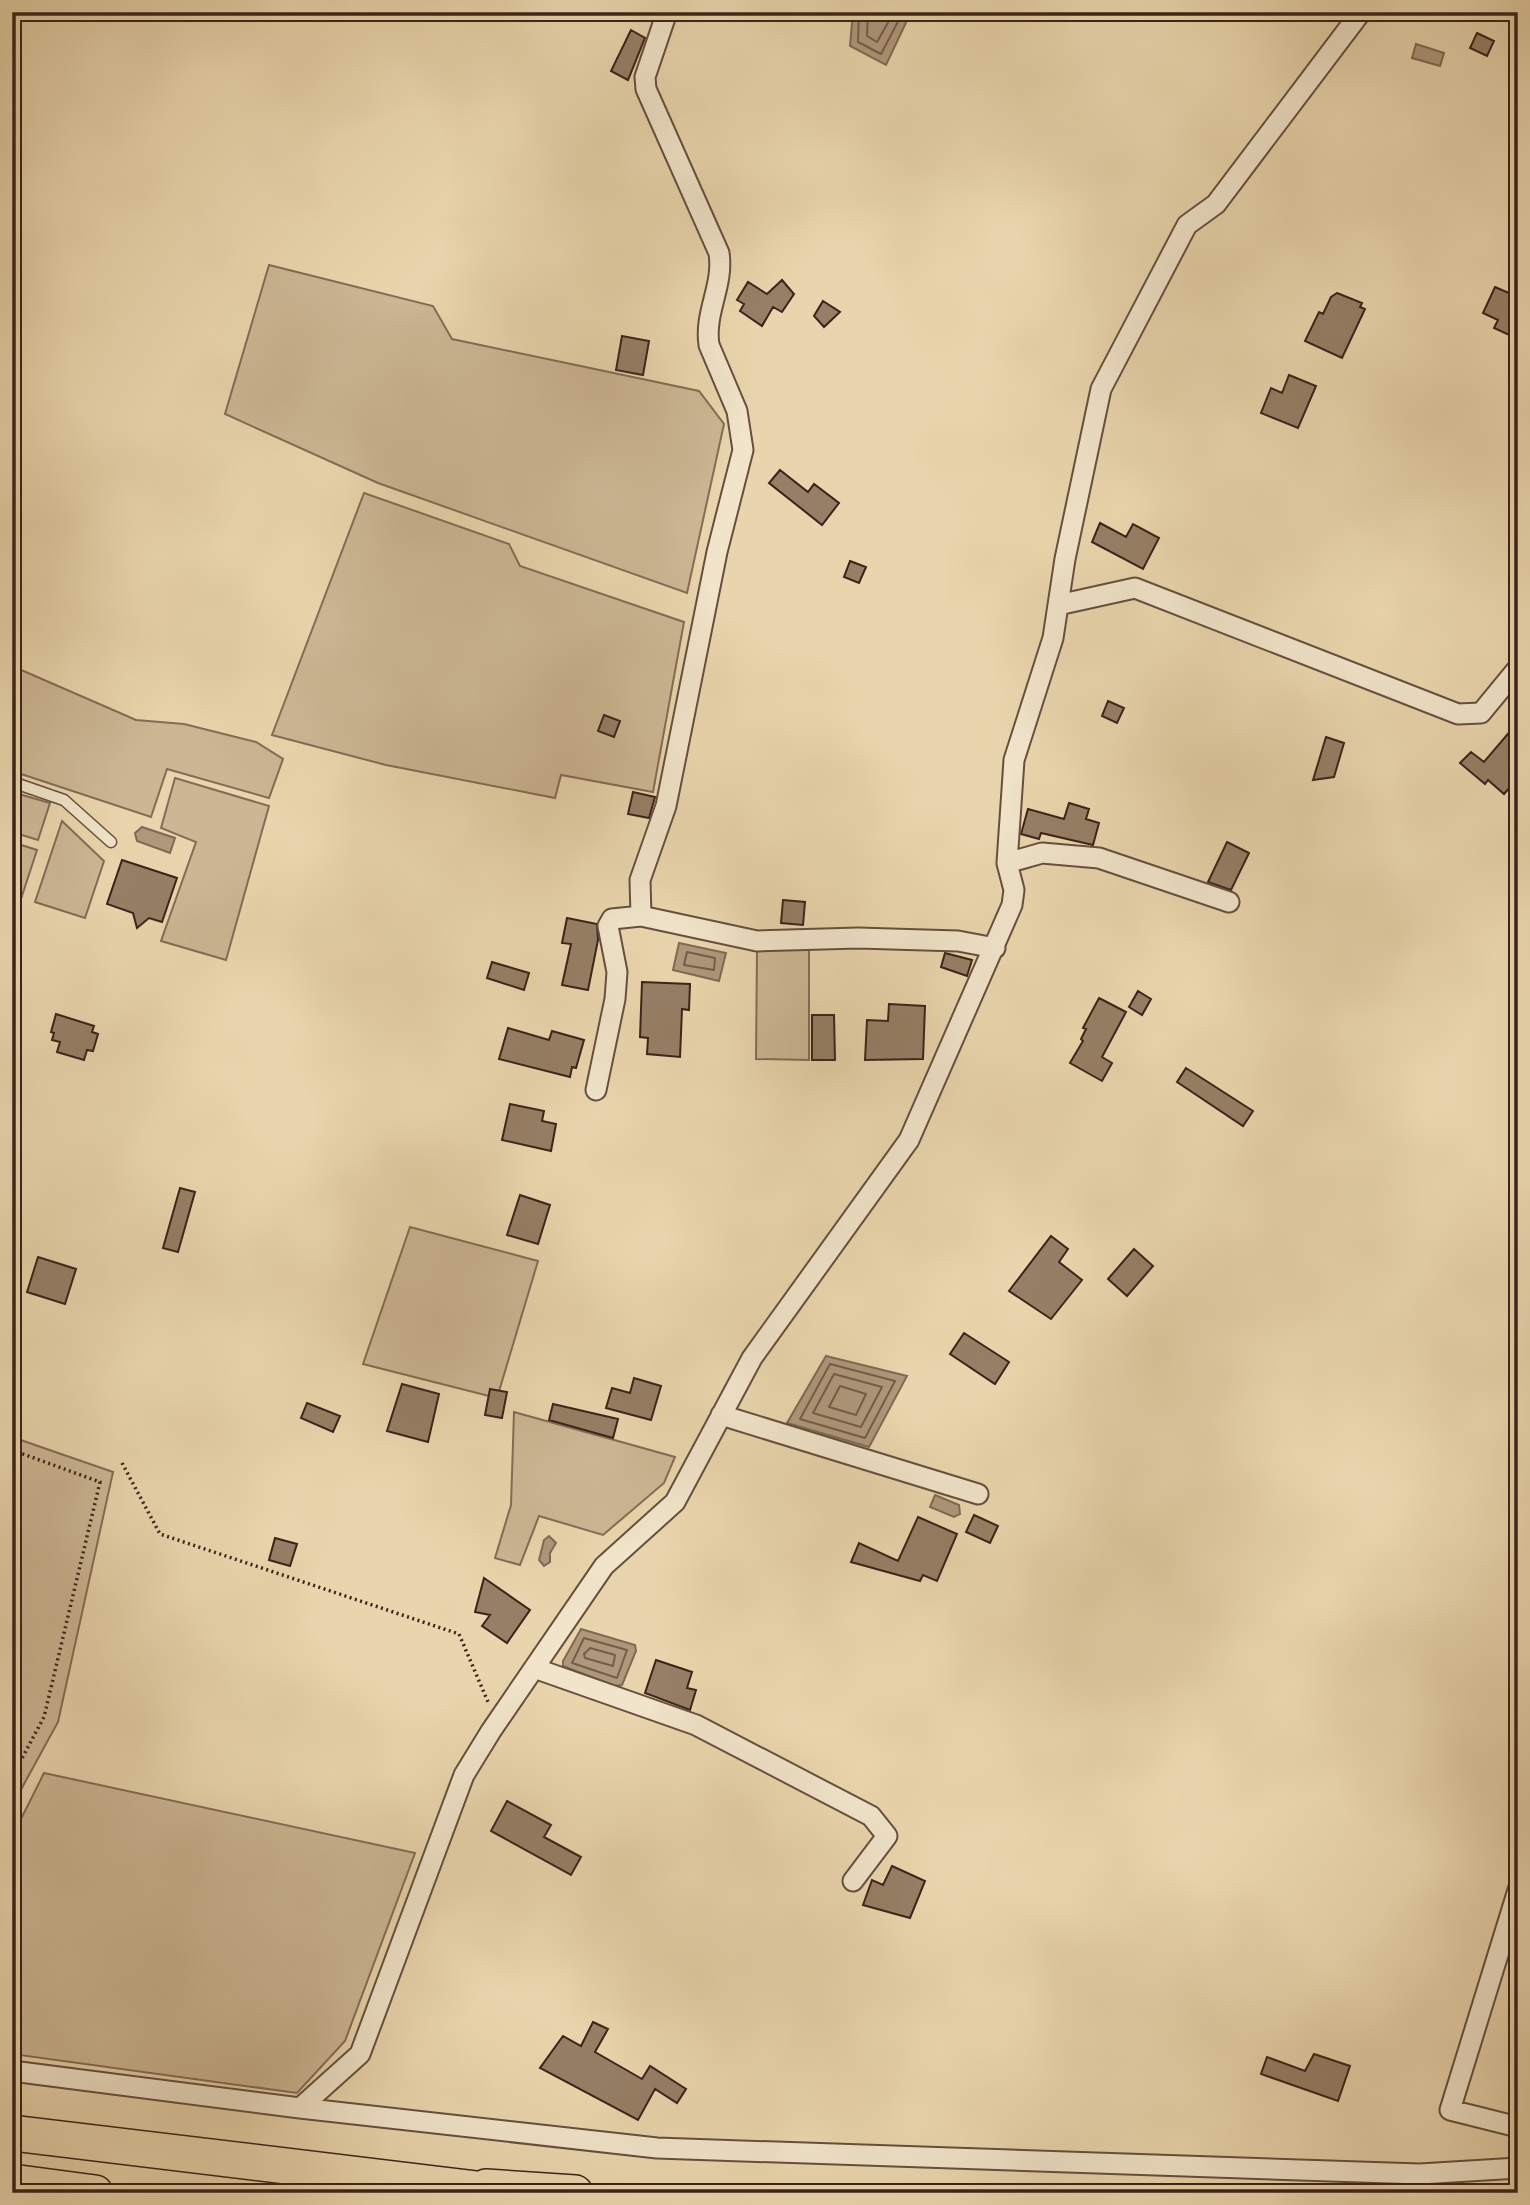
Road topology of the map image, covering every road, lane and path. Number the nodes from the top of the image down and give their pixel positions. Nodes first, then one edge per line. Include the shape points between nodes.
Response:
1 (667, 12) edge
2 (1362, 12) edge
3 (1058, 605) junction
4 (1518, 668) edge
5 (12, 782) edge
6 (111, 842) dead end
7 (1007, 863) junction
8 (1229, 902) dead end
9 (641, 916) junction
10 (995, 948) junction
11 (596, 1090) dead end
12 (721, 1415) junction
13 (12, 1450) edge
14 (122, 1463) dead end
15 (978, 1494) dead end
16 (534, 1668) junction
17 (496, 1724) junction
18 (12, 1777) edge
19 (853, 1881) dead end
20 (1518, 1890) edge
21 (12, 2071) edge
22 (300, 2108) junction
23 (1518, 2127) edge
24 (12, 2133) edge
25 (1518, 2168) edge
26 (12, 2182) edge
27 (462, 2186) junction
28 (94, 2193) edge
29 (509, 2193) edge
30 (575, 2193) edge

1 - 9 street via 645,77 646,89 719,253 722,273 710,308 709,345 737,411 743,450 717,552 666,806 640,880
2 - 3 street via 1216,204 1186,225 1114,360 1101,389
3 - 4 street via 1135,588 1458,714 1481,713
3 - 7 street via 1053,638 1014,760
5 - 6 lane via 64,800
7 - 8 street via 1042,853 1098,858
7 - 10 street via 1014,890 1012,905
9 - 10 street via 757,941 858,938 958,941
9 - 11 street via 612,919 608,926 617,972
10 - 12 street via 909,1140 752,1358
12 - 15 street
12 - 16 street via 676,1502 604,1566
13 - 18 path via 100,1482 44,1717
14 - 17 path via 160,1534 459,1634
16 - 17 street
16 - 19 street via 696,1725 871,1815 887,1836
17 - 22 street via 464,1775 360,2054
20 - 23 street via 1450,2110
21 - 22 street
22 - 25 street via 657,2148 1420,2174
24 - 27 highway
26 - 28 highway
27 - 29 highway
27 - 30 highway

